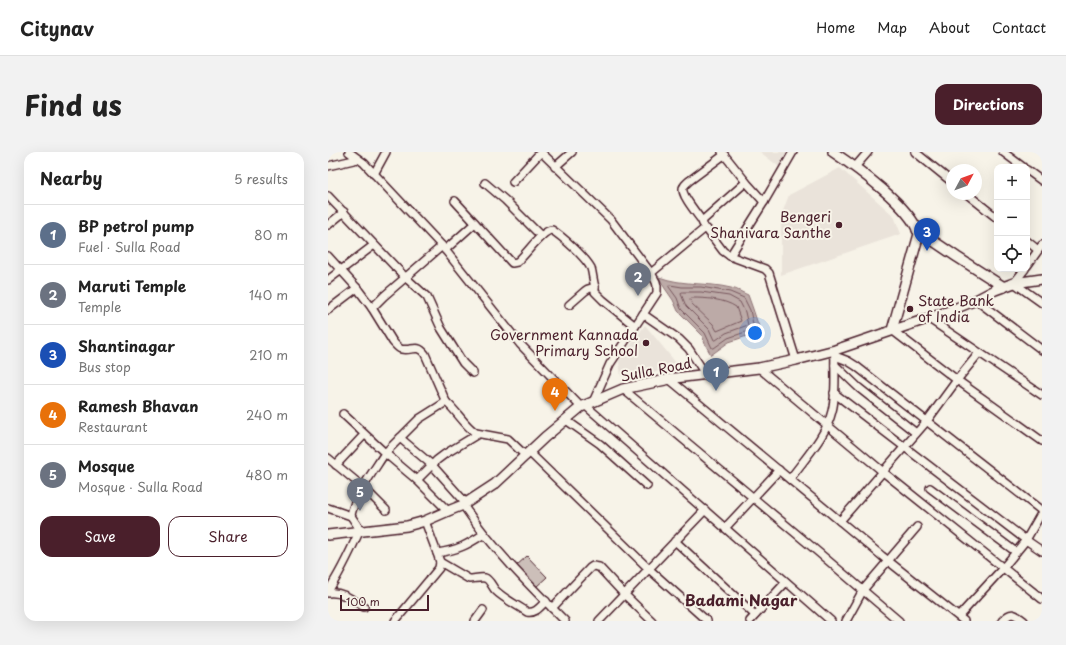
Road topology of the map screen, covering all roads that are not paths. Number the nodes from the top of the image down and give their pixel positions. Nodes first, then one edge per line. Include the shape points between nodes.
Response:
1 (349, 152) edge
2 (386, 152) edge
3 (541, 152) edge
4 (572, 152) edge
5 (793, 152) edge
6 (833, 152) edge
7 (868, 152) edge
8 (915, 152) edge
9 (1003, 152) edge
10 (723, 153) edge
11 (358, 159) junction
12 (1020, 164) edge
13 (328, 166) edge
14 (555, 167) junction
15 (855, 167) junction
16 (1030, 172) edge
17 (374, 174) junction
18 (946, 177) edge
19 (1042, 181) edge
20 (514, 182) dead end
21 (746, 182) junction
22 (486, 184) dead end
23 (328, 196) edge
24 (974, 200) edge
25 (455, 201) dead end
26 (764, 202) junction
27 (344, 212) junction
28 (994, 216) edge
29 (702, 221) junction
30 (476, 223) junction
31 (328, 225) edge
32 (705, 229) junction
33 (917, 230) junction
34 (541, 236) junction
35 (1030, 243) edge
36 (374, 245) junction
37 (444, 248) junction
38 (1040, 248) edge
39 (328, 256) edge
40 (730, 256) junction
41 (1030, 262) edge
42 (341, 271) junction
43 (1023, 272) edge
44 (651, 273) junction
45 (405, 277) junction
46 (1042, 279) edge
47 (328, 280) edge
48 (1014, 283) junction
49 (595, 287) junction
50 (1004, 287) junction
51 (357, 288) junction
52 (976, 300) junction
53 (1042, 303) edge
54 (569, 305) dead end
55 (372, 308) junction
56 (328, 310) edge
57 (643, 314) junction
58 (928, 318) junction
59 (635, 326) junction
60 (892, 330) junction
61 (1042, 350) edge
62 (835, 353) junction
63 (979, 353) junction
64 (796, 360) junction
65 (835, 365) junction
66 (759, 368) junction
67 (473, 373) dead end
68 (706, 375) junction
69 (669, 379) junction
70 (957, 380) junction
71 (623, 389) junction
72 (834, 393) junction
73 (1042, 395) edge
74 (446, 402) junction
75 (587, 405) junction
76 (343, 414) dead end
77 (566, 420) junction
78 (927, 421) junction
79 (827, 425) junction
80 (916, 433) junction
81 (478, 434) junction
82 (364, 435) junction
83 (400, 438) junction
84 (1042, 441) edge
85 (905, 446) junction
86 (385, 453) junction
87 (527, 454) junction
88 (328, 458) edge
89 (432, 464) junction
90 (336, 465) junction
91 (779, 470) junction
92 (882, 472) junction
93 (790, 478) junction
94 (417, 480) junction
95 (647, 486) dead end
96 (363, 488) junction
97 (930, 488) dead end
98 (753, 497) junction
99 (465, 504) junction
100 (328, 508) edge
101 (386, 510) dead end
102 (705, 510) junction
103 (448, 511) junction
104 (1042, 512) edge
105 (351, 516) junction
106 (840, 521) junction
107 (424, 522) junction
108 (725, 528) junction
109 (917, 528) dead end
110 (360, 531) junction
111 (484, 534) junction
112 (328, 535) edge
113 (1026, 540) junction
114 (676, 541) junction
115 (1042, 551) edge
116 (1016, 552) junction
117 (437, 554) junction
118 (889, 561) junction
119 (440, 562) junction
120 (1003, 568) junction
121 (649, 569) junction
122 (786, 582) junction
123 (863, 590) junction
124 (328, 592) edge
125 (624, 594) junction
126 (1041, 595) edge
127 (546, 601) junction
128 (364, 606) dead end
129 (552, 608) junction
130 (483, 610) dead end
131 (755, 615) junction
132 (702, 619) edge
133 (962, 619) edge
134 (650, 620) edge
135 (395, 621) edge
136 (475, 621) edge
137 (565, 621) edge
138 (599, 621) edge
139 (750, 621) edge
140 (831, 621) edge
141 (846, 621) edge
142 (899, 621) edge
143 (1002, 621) edge
144 (1024, 621) edge

1 - 11 street
2 - 17 street
3 - 14 street
3 - 20 street
4 - 14 street
5 - 26 street
6 - 15 main road
7 - 15 street
8 - 18 street
9 - 12 street
10 - 21 street
10 - 29 street via 689,180 683,188 684,195
11 - 13 street
11 - 17 street
14 - 44 street via 611,220
15 - 33 main road via 895,202 915,224
16 - 19 street
17 - 37 street
21 - 26 street
21 - 29 street
22 - 34 street
23 - 27 street
24 - 28 street
25 - 30 street
26 - 40 street
27 - 31 street
27 - 36 street
29 - 32 street
30 - 34 street via 512,263 521,259
30 - 37 street
32 - 40 street
32 - 44 street
33 - 50 main road
33 - 60 main road via 919,234
34 - 49 street via 552,230 578,252 590,267
35 - 38 street
36 - 42 street
36 - 45 street
37 - 45 street
37 - 75 street via 520,344
38 - 41 street
39 - 42 street
40 - 64 street via 770,273
42 - 47 street
42 - 51 street
43 - 48 street
44 - 57 street via 656,282 657,294
45 - 55 street
45 - 67 street via 427,297 441,328 463,363
46 - 48 main road, Sulla Road
48 - 50 main road, Sulla Road
48 - 53 street
49 - 54 street via 585,291
49 - 59 street via 595,292 603,300
50 - 52 main road, Sulla Road
51 - 55 street
51 - 56 street
52 - 58 main road, Sulla Road
52 - 61 street
55 - 74 street via 397,346 403,349 422,350
57 - 59 street
57 - 68 street via 679,338
58 - 60 main road, Sulla Road
58 - 63 street
59 - 75 street
60 - 62 main road, Sulla Road
60 - 70 street
62 - 64 main road, Sulla Road
62 - 65 street
62 - 78 street via 856,366
63 - 70 street
63 - 73 street
64 - 66 main road, Sulla Road
65 - 72 street
65 - 80 street via 859,388
66 - 68 main road, Sulla Road
66 - 79 street
68 - 69 main road, Sulla Road
69 - 71 main road, Sulla Road
69 - 91 street
70 - 78 street
70 - 84 street
71 - 75 main road, Sulla Road
71 - 98 street
72 - 79 street
72 - 85 street
74 - 81 street
74 - 83 street via 419,419
75 - 77 main road, Sulla Road
75 - 102 street
76 - 82 street
77 - 87 main road, Sulla Road
77 - 95 street via 600,444
78 - 80 street
78 - 104 street
79 - 92 street
79 - 93 street via 824,433
80 - 85 street
81 - 87 street via 508,439
81 - 89 street
82 - 86 street
82 - 90 street
83 - 86 street
83 - 89 street
85 - 92 street
85 - 113 street
86 - 94 street
86 - 96 street
87 - 99 main road, Sulla Road via 495,484
87 - 121 street
88 - 90 street
89 - 94 street
89 - 99 street
90 - 96 street
91 - 93 street
91 - 98 street
92 - 106 street
92 - 120 street
93 - 106 street
94 - 103 street
96 - 101 street
96 - 105 street
97 - 116 street
98 - 108 street
98 - 123 street
99 - 103 main road, Sulla Road
99 - 111 street
100 - 105 street
102 - 108 street
102 - 114 street
103 - 107 main road, Sulla Road
104 - 113 street
105 - 110 street
106 - 118 street
107 - 110 main road, Sulla Road
107 - 117 street
108 - 122 street
109 - 118 street
110 - 112 main road, Sulla Road
110 - 124 street
111 - 117 street via 461,548
111 - 127 street
113 - 115 street
113 - 116 street
114 - 121 street
114 - 131 street
116 - 120 street
117 - 119 street
118 - 123 street
118 - 133 street
119 - 127 street via 469,579 487,579 501,595 527,612 535,612
119 - 135 street via 439,568
120 - 126 street
120 - 133 street
121 - 125 street
121 - 132 street
122 - 131 street
122 - 140 street
123 - 141 street
123 - 142 street
124 - 128 street via 344,595
125 - 129 street via 602,570 593,566
125 - 134 street
125 - 138 street
127 - 129 street
129 - 137 street
130 - 136 street
131 - 139 street
143 - 144 street via 1011,614

